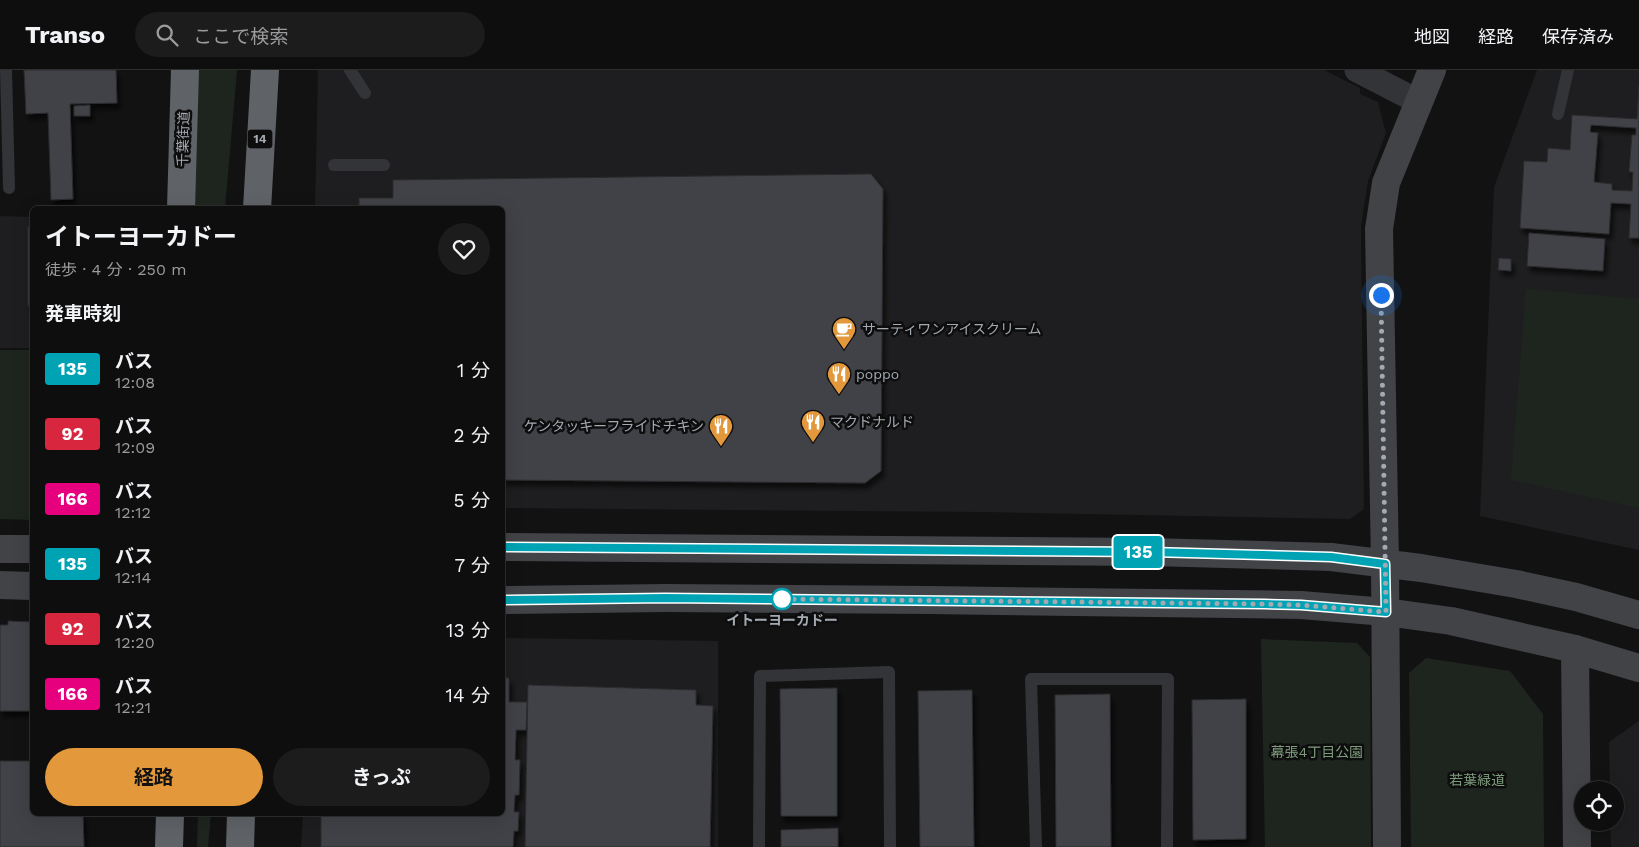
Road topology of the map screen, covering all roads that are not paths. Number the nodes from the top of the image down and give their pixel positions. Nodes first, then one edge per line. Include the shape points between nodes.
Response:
1 (6, 70) edge
2 (185, 70) edge
3 (265, 70) edge
4 (350, 70) edge
5 (1357, 70) edge
6 (1432, 70) edge
7 (1568, 70) edge
8 (365, 93) dead end
9 (1419, 102) junction
10 (1558, 114) dead end
11 (384, 165) dead end
12 (334, 166) dead end
13 (9, 188) dead end
14 (181, 206) edge
15 (257, 206) edge
16 (505, 547) edge
17 (0, 549) edge
18 (30, 549) edge
19 (1385, 564) junction
20 (0, 586) edge
21 (30, 586) edge
22 (505, 600) edge
23 (1386, 612) junction
24 (1639, 615) edge
25 (1575, 649) junction
26 (1639, 668) edge
27 (170, 816) edge
28 (241, 816) edge
29 (169, 847) edge
30 (240, 847) edge
31 (759, 847) edge
32 (890, 847) edge
33 (1036, 847) edge
34 (1167, 847) edge
35 (1387, 847) edge
36 (1577, 847) edge

1 - 13 lane
2 - 14 highway, 千葉街道
3 - 15 highway, 14
4 - 8 lane
5 - 9 street
6 - 9 street
7 - 10 lane
9 - 19 street via 1386,183 1379,229
11 - 12 lane
16 - 19 street via 1151,552 1331,557
17 - 18 street
19 - 23 street
19 - 24 street via 1516,584
20 - 21 street
22 - 23 street via 665,598 1264,604
23 - 25 street via 1451,621
23 - 35 street
25 - 26 street
25 - 36 street
27 - 29 highway
28 - 30 highway
31 - 32 lane via 760,676 889,672
33 - 34 lane via 1031,679 1168,679

